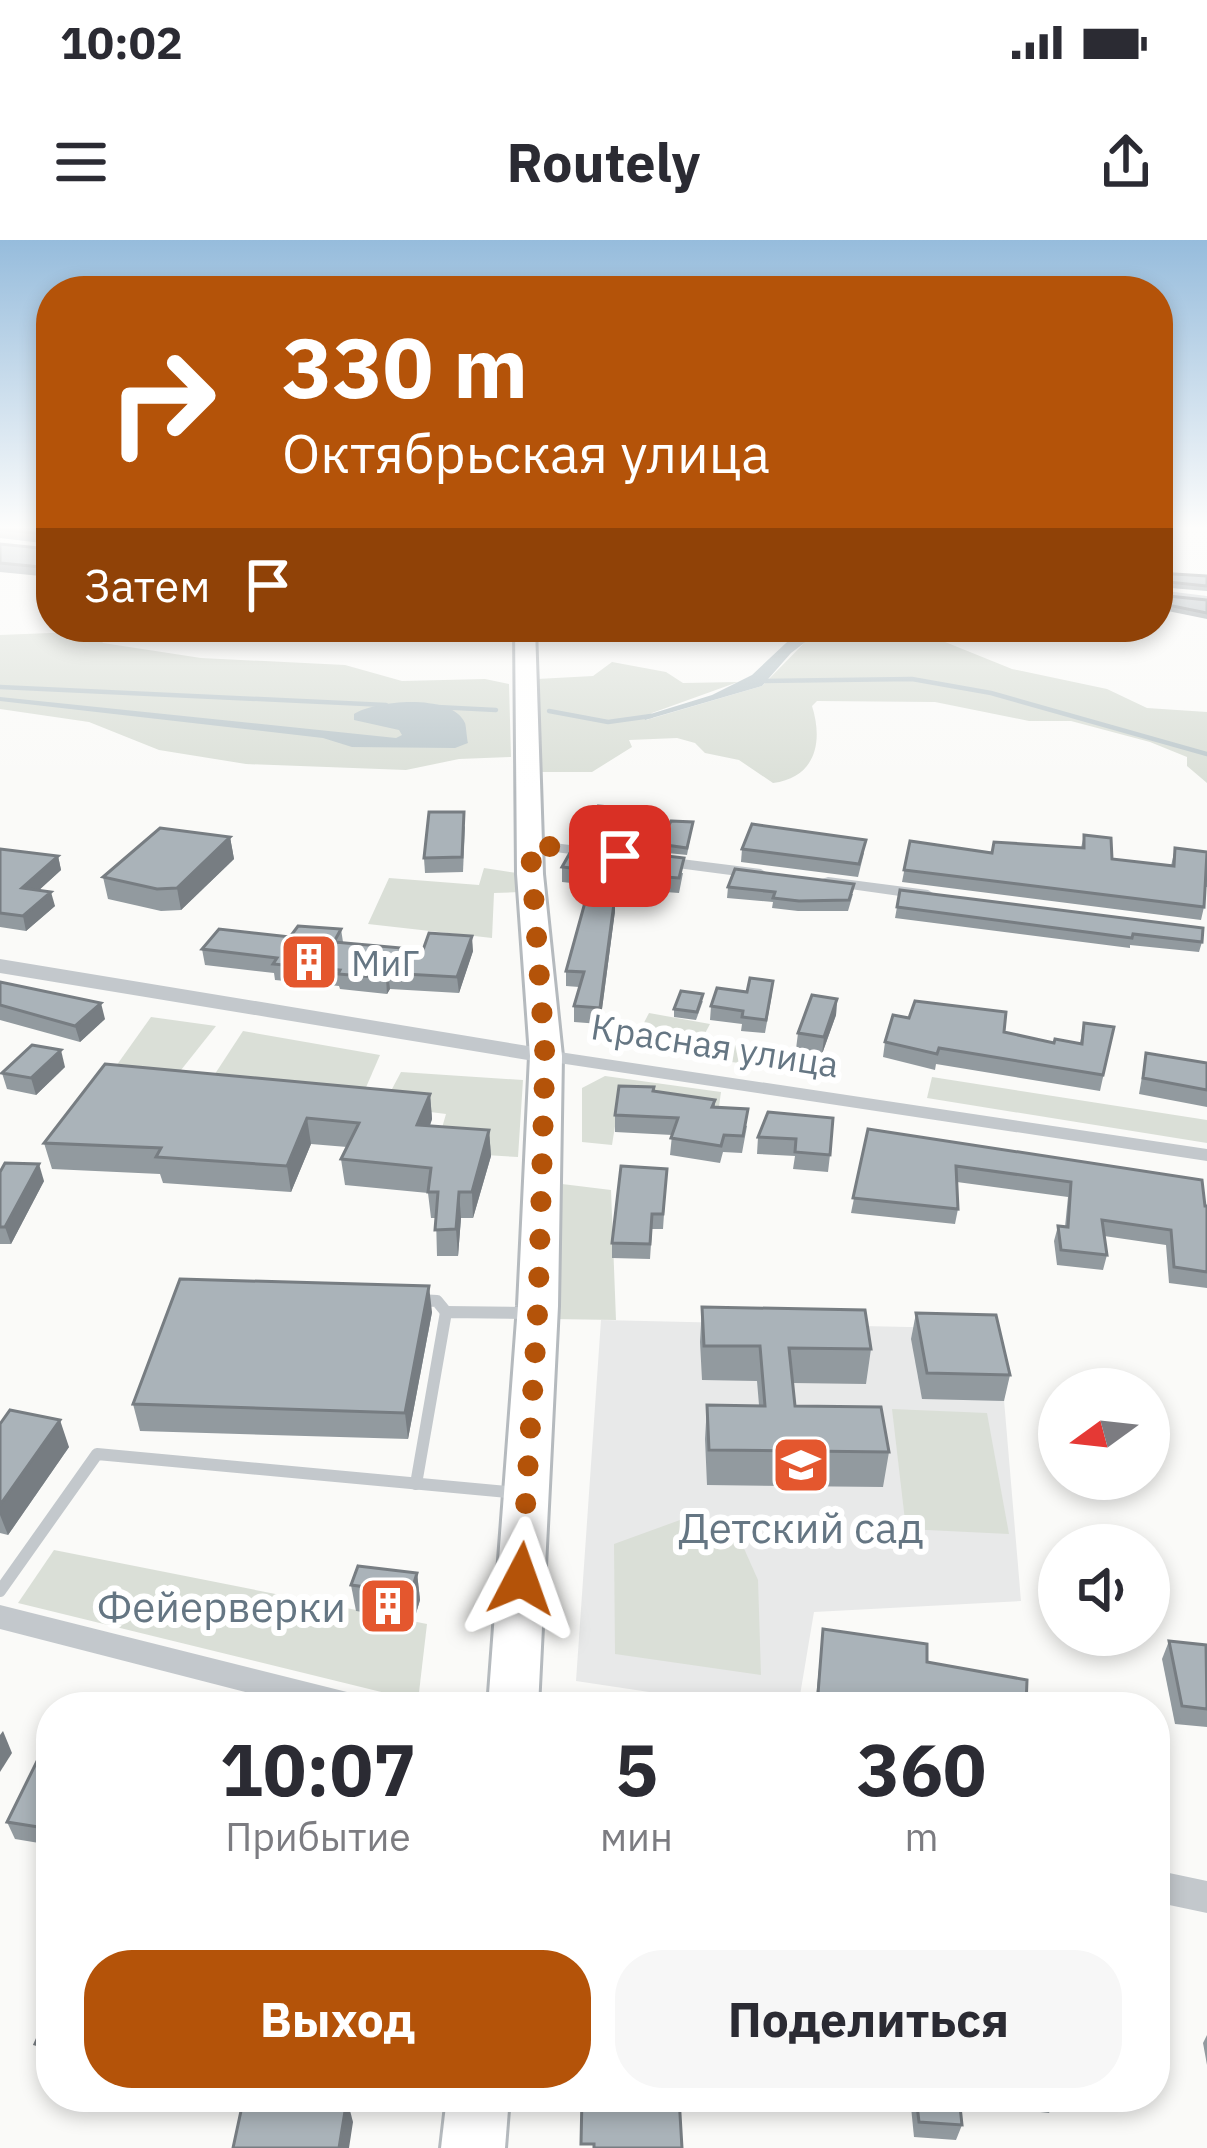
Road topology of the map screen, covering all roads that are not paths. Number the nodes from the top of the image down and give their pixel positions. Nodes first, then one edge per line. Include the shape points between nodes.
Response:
1 (524, 642) edge
2 (530, 844) junction
3 (787, 877) edge
4 (810, 880) edge
5 (950, 897) edge
6 (0, 966) edge
7 (545, 1056) junction
8 (1207, 1155) edge
9 (414, 1300) edge
10 (446, 1312) junction
11 (538, 1314) junction
12 (416, 1484) junction
13 (526, 1494) junction
14 (0, 1591) edge
15 (0, 1617) edge
16 (296, 1692) edge
17 (514, 1692) edge
18 (1170, 1889) edge
19 (1207, 1897) edge
20 (477, 2112) edge
21 (473, 2148) edge

1 - 2 main road
2 - 3 street
2 - 7 main road
4 - 5 street
6 - 7 street, Красная улица
7 - 8 street, Красная улица
7 - 11 main road
9 - 10 lane via 437,1301
10 - 11 lane
10 - 12 lane
11 - 13 main road
12 - 13 lane
12 - 14 lane via 97,1454
13 - 17 main road
15 - 16 street
18 - 19 street
20 - 21 main road

